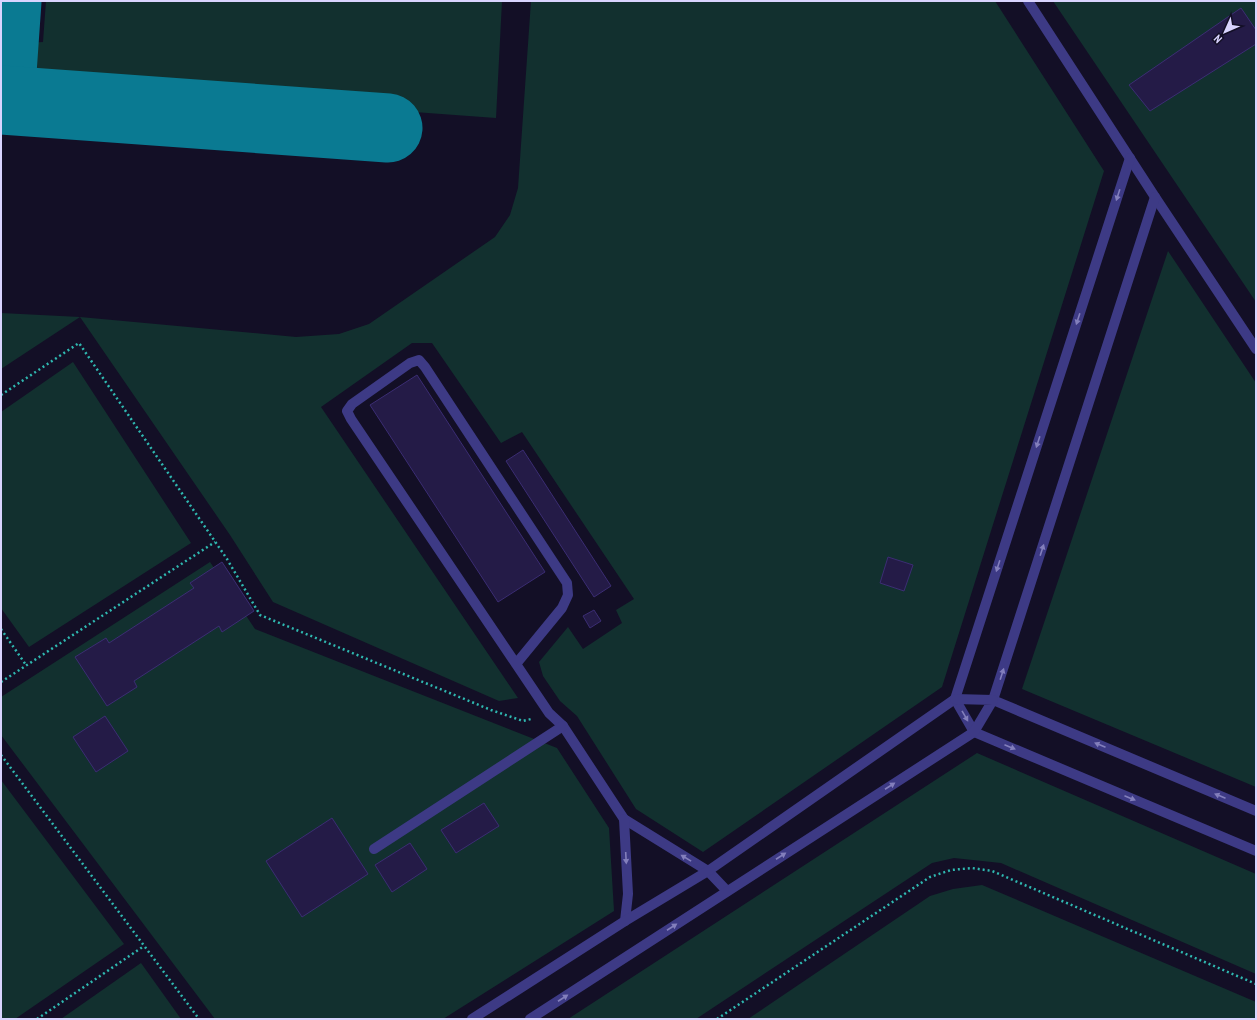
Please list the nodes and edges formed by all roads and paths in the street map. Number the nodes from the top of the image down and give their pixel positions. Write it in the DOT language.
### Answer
graph roads {
  1 [pos="1028,1"];
  2 [pos="1130,158"];
  3 [pos="1155,197"];
  4 [pos="1256,349"];
  5 [pos="1,395"];
  6 [pos="215,542"];
  7 [pos="1,629"];
  8 [pos="516,664"];
  9 [pos="26,665"];
  10 [pos="1,682"];
  11 [pos="955,699"];
  12 [pos="993,700"];
  13 [pos="548,713"];
  14 [pos="563,726"];
  15 [pos="974,732"];
  16 [pos="1,755"];
  17 [pos="1256,811"];
  18 [pos="624,819"];
  19 [pos="374,849"];
  20 [pos="1256,851"];
  21 [pos="708,871"];
  22 [pos="727,891"];
  23 [pos="625,921"];
  24 [pos="144,946"];
  25 [pos="1256,984"];
  26 [pos="37,1019"];
  27 [pos="199,1019"];
  28 [pos="472,1019"];
  29 [pos="530,1019"];
  30 [pos="717,1019"];
  1 -- 2 [label="street"];
  2 -- 3 [label="street"];
  2 -- 11 [label="street, one-way"];
  3 -- 4 [label="street"];
  12 -- 3 [label="street, one-way"];
  5 -- 6 [label="path"];
  6 -- 9 [label="path"];
  6 -- 13 [label="path"];
  7 -- 9 [label="path"];
  8 -- 8 [label="street"];
  8 -- 13 [label="street"];
  9 -- 10 [label="path"];
  11 -- 12 [label="street"];
  11 -- 15 [label="street, one-way"];
  11 -- 21 [label="street"];
  12 -- 15 [label="street"];
  17 -- 12 [label="street, one-way"];
  13 -- 14 [label="street"];
  14 -- 18 [label="street"];
  14 -- 19 [label="street"];
  15 -- 20 [label="street, one-way"];
  22 -- 15 [label="street, one-way"];
  16 -- 24 [label="path"];
  21 -- 18 [label="street, one-way"];
  18 -- 23 [label="street, one-way"];
  21 -- 22 [label="street"];
  21 -- 23 [label="street"];
  29 -- 22 [label="street, one-way"];
  23 -- 28 [label="street"];
  24 -- 26 [label="path"];
  24 -- 27 [label="path"];
  25 -- 30 [label="path"];
}
